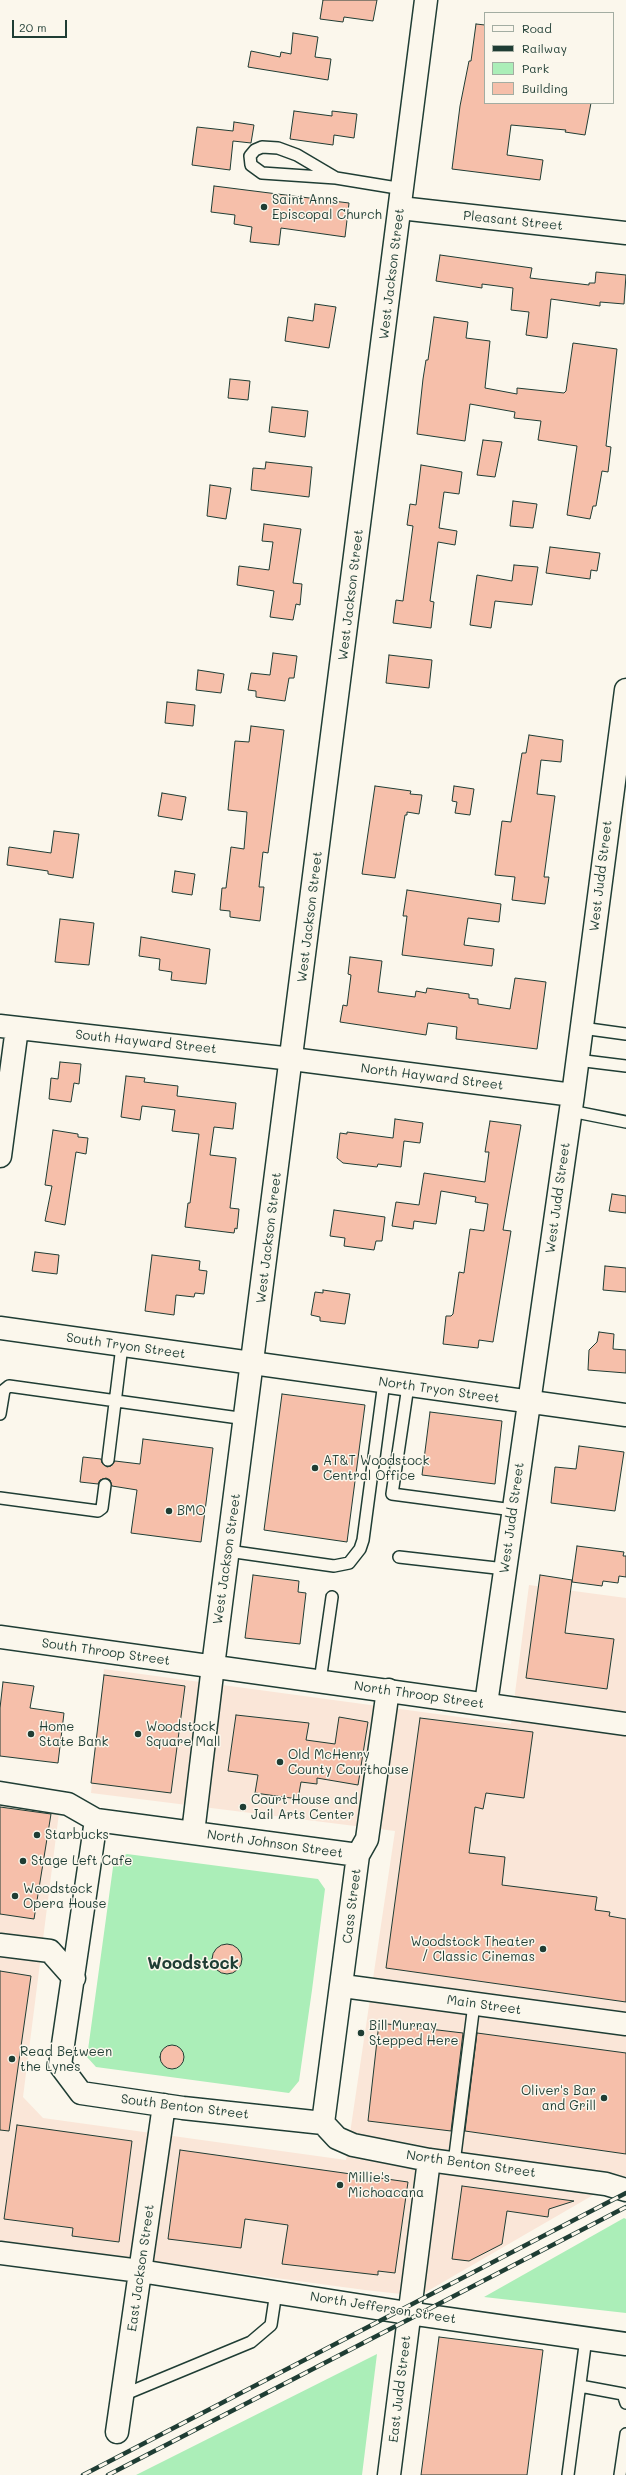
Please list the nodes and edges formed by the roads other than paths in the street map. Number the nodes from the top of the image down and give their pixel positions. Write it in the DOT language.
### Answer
graph roads {
  1 [pos="426,0"];
  2 [pos="336,178"];
  3 [pos="401,198"];
  4 [pos="626,233"];
  5 [pos="626,690"];
  6 [pos="8,1027"];
  7 [pos="582,1028"];
  8 [pos="626,1034"];
  9 [pos="292,1058"];
  10 [pos="577,1060"];
  11 [pos="626,1066"];
  12 [pos="572,1103"];
  13 [pos="626,1122"];
  14 [pos="0,1156"];
  15 [pos="0,1328"];
  16 [pos="122,1346"];
  17 [pos="253,1365"];
  18 [pos="384,1382"];
  19 [pos="408,1386"];
  20 [pos="115,1401"];
  21 [pos="528,1402"];
  22 [pos="0,1414"];
  23 [pos="626,1415"];
  24 [pos="246,1419"];
  25 [pos="108,1460"];
  26 [pos="105,1485"];
  27 [pos="0,1498"];
  28 [pos="513,1510"];
  29 [pos="228,1551"];
  30 [pos="399,1557"];
  31 [pos="505,1569"];
  32 [pos="332,1597"];
  33 [pos="0,1637"];
  34 [pos="213,1666"];
  35 [pos="320,1681"];
  36 [pos="388,1690"];
  37 [pos="486,1704"];
  38 [pos="626,1724"];
  39 [pos="0,1793"];
  40 [pos="96,1820"];
  41 [pos="192,1833"];
  42 [pos="358,1855"];
  43 [pos="80,1927"];
  44 [pos="0,1945"];
  45 [pos="50,1951"];
  46 [pos="74,1978"];
  47 [pos="343,1986"];
  48 [pos="474,2004"];
  49 [pos="626,2024"];
  50 [pos="164,2105"];
  51 [pos="323,2123"];
  52 [pos="429,2160"];
  53 [pos="454,2163"];
  54 [pos="626,2190"];
  55 [pos="0,2253"];
  56 [pos="140,2271"];
  57 [pos="276,2292"];
  58 [pos="409,2313"];
  59 [pos="586,2338"];
  60 [pos="626,2344"];
  61 [pos="580,2386"];
  62 [pos="122,2395"];
  63 [pos="626,2403"];
  64 [pos="117,2432"];
  65 [pos="626,2434"];
  66 [pos="389,2475"];
  67 [pos="568,2475"];
  68 [pos="620,2475"];
  1 -- 3 [label="street, West Jackson Street"];
  2 -- 2 [label="lane"];
  2 -- 3 [label="lane"];
  3 -- 4 [label="street, Pleasant Street"];
  3 -- 9 [label="street, West Jackson Street"];
  5 -- 7 [label="street, West Judd Street"];
  6 -- 9 [label="street, South Hayward Street"];
  6 -- 14 [label="street"];
  7 -- 8 [label="lane"];
  7 -- 10 [label="street, West Judd Street"];
  9 -- 12 [label="street, North Hayward Street"];
  9 -- 17 [label="street, West Jackson Street"];
  10 -- 11 [label="lane"];
  10 -- 12 [label="street, West Judd Street"];
  12 -- 13 [label="lane"];
  12 -- 21 [label="street, West Judd Street"];
  15 -- 16 [label="street, South Tryon Street"];
  16 -- 17 [label="street, South Tryon Street"];
  16 -- 20 [label="lane"];
  17 -- 18 [label="street, North Tryon Street"];
  17 -- 24 [label="street, West Jackson Street"];
  18 -- 19 [label="street, North Tryon Street"];
  18 -- 29 [label="lane"];
  19 -- 21 [label="street, North Tryon Street"];
  19 -- 28 [label="lane"];
  20 -- 22 [label="lane"];
  20 -- 24 [label="lane"];
  20 -- 25 [label="lane"];
  21 -- 23 [label="street, North Tryon Street"];
  21 -- 28 [label="street, West Judd Street"];
  24 -- 29 [label="street, West Jackson Street"];
  26 -- 27 [label="lane"];
  28 -- 31 [label="street, West Judd Street"];
  29 -- 34 [label="street, West Jackson Street"];
  30 -- 31 [label="lane"];
  31 -- 37 [label="street, West Judd Street"];
  32 -- 35 [label="lane"];
  33 -- 34 [label="street, South Throop Street"];
  34 -- 35 [label="street, North Throop Street"];
  34 -- 41 [label="street, West Jackson Street"];
  35 -- 36 [label="street, North Throop Street"];
  36 -- 37 [label="street, North Throop Street"];
  36 -- 42 [label="street, Cass Street"];
  37 -- 38 [label="street, North Throop Street"];
  39 -- 40 [label="street"];
  40 -- 41 [label="street, North Johnson Street"];
  40 -- 43 [label="street"];
  41 -- 42 [label="street, North Johnson Street"];
  42 -- 47 [label="street, Cass Street"];
  43 -- 45 [label="street"];
  43 -- 46 [label="street"];
  44 -- 45 [label="street"];
  45 -- 46 [label="street"];
  46 -- 50 [label="street, South Benton Street"];
  47 -- 48 [label="street, Main Street"];
  47 -- 51 [label="street, Cass Street"];
  48 -- 49 [label="street, Main Street"];
  48 -- 53 [label="lane"];
  50 -- 51 [label="street, South Benton Street"];
  50 -- 56 [label="street, East Jackson Street"];
  51 -- 52 [label="street, North Benton Street"];
  52 -- 53 [label="street, North Benton Street"];
  52 -- 58 [label="street, East Judd Street"];
  53 -- 54 [label="street, North Benton Street"];
  55 -- 56 [label="street, North Jefferson Street"];
  56 -- 57 [label="street, North Jefferson Street"];
  56 -- 62 [label="street, East Jackson Street"];
  57 -- 58 [label="street, North Jefferson Street"];
  57 -- 62 [label="lane"];
  58 -- 59 [label="street, North Jefferson Street"];
  58 -- 66 [label="street, East Judd Street"];
  59 -- 60 [label="street, North Jefferson Street"];
  59 -- 61 [label="lane"];
  61 -- 63 [label="lane"];
  61 -- 67 [label="lane"];
  62 -- 64 [label="street, East Jackson Street"];
  65 -- 68 [label="lane"];
}
